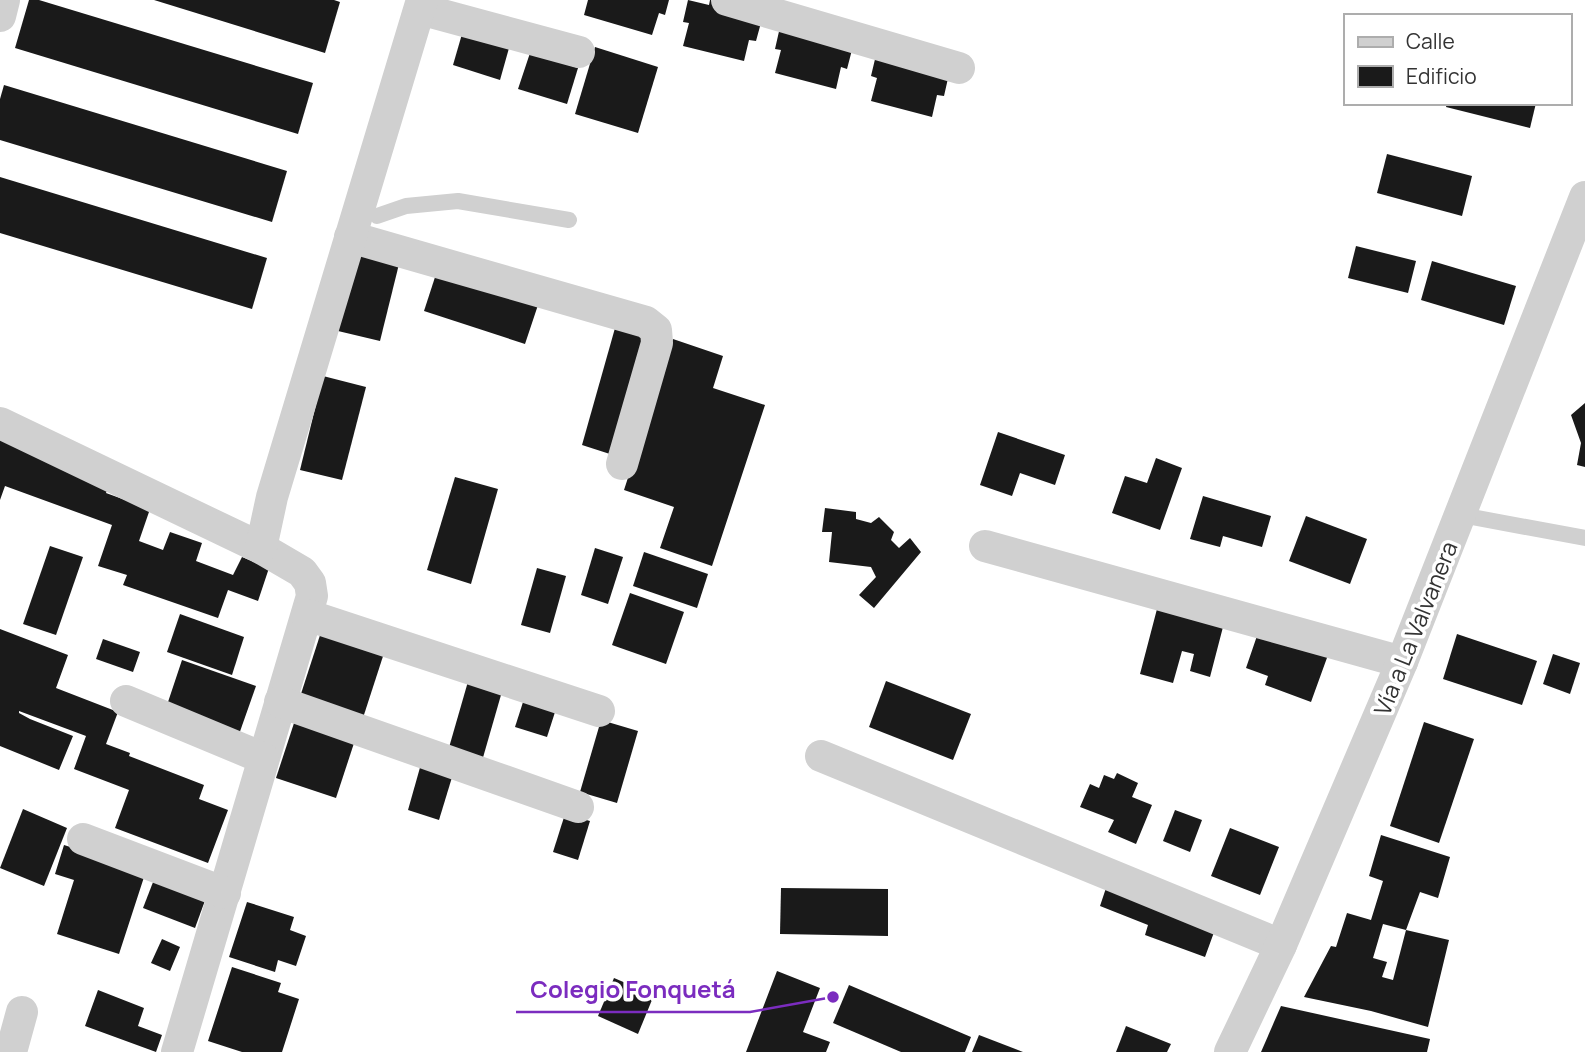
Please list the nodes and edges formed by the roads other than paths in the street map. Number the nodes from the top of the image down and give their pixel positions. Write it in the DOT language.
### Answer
graph roads {
  1 [pos="4,0"];
  2 [pos="727,0"];
  3 [pos="421,4"];
  4 [pos="0,16"];
  5 [pos="579,52"];
  6 [pos="959,68"];
  7 [pos="1585,197"];
  8 [pos="569,220"];
  9 [pos="360,226"];
  10 [pos="0,424"];
  11 [pos="622,464"];
  12 [pos="1461,515"];
  13 [pos="1585,538"];
  14 [pos="985,546"];
  15 [pos="261,548"];
  16 [pos="307,615"];
  17 [pos="1402,662"];
  18 [pos="126,701"];
  19 [pos="280,702"];
  20 [pos="599,711"];
  21 [pos="821,756"];
  22 [pos="263,758"];
  23 [pos="578,807"];
  24 [pos="83,839"];
  25 [pos="225,893"];
  26 [pos="1281,945"];
  27 [pos="22,1012"];
  28 [pos="11,1052"];
  29 [pos="177,1052"];
  30 [pos="1230,1052"];
  1 -- 4 [label="street"];
  2 -- 6 [label="street"];
  3 -- 5 [label="street"];
  3 -- 9 [label="street"];
  7 -- 12 [label="street, Vía a La Valvanera"];
  8 -- 9 [label="lane"];
  9 -- 11 [label="street"];
  9 -- 15 [label="street"];
  10 -- 15 [label="street"];
  12 -- 13 [label="lane"];
  12 -- 17 [label="street, Vía a La Valvanera"];
  14 -- 17 [label="street"];
  15 -- 16 [label="street"];
  16 -- 19 [label="street"];
  16 -- 20 [label="street"];
  17 -- 26 [label="street, Vía a La Valvanera"];
  18 -- 22 [label="street"];
  19 -- 22 [label="street"];
  19 -- 23 [label="street"];
  21 -- 26 [label="street"];
  22 -- 25 [label="street"];
  24 -- 25 [label="street"];
  25 -- 29 [label="street"];
  26 -- 30 [label="street, Vía a La Valvanera"];
  27 -- 28 [label="street"];
}
